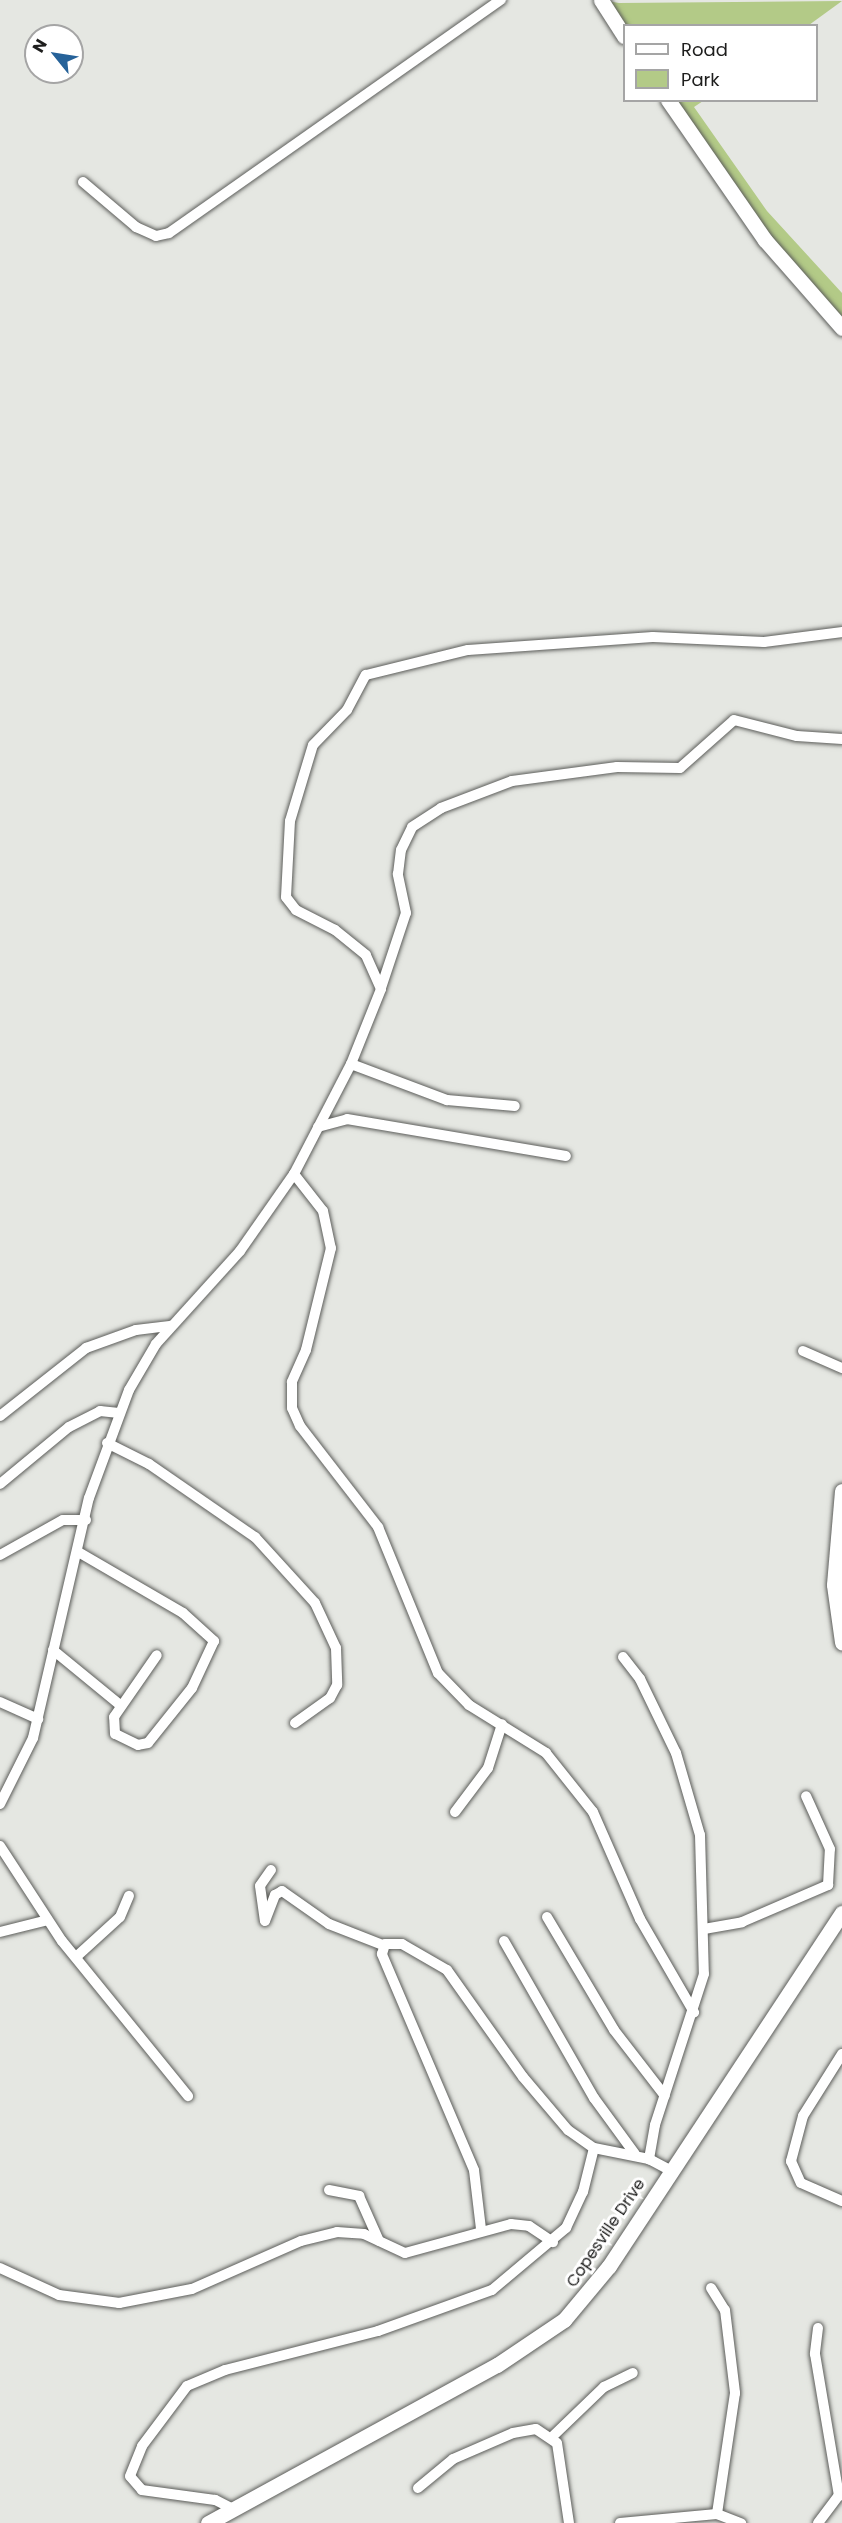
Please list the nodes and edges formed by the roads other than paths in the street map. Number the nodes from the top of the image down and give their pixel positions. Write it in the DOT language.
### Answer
graph roads {
  1 [pos="501,0"];
  2 [pos="601,0"];
  3 [pos="623,34"];
  4 [pos="669,102"];
  5 [pos="83,182"];
  6 [pos="842,328"];
  7 [pos="842,632"];
  8 [pos="842,739"];
  9 [pos="381,988"];
  10 [pos="351,1064"];
  11 [pos="515,1106"];
  12 [pos="318,1127"];
  13 [pos="566,1156"];
  14 [pos="294,1174"];
  15 [pos="170,1326"];
  16 [pos="803,1351"];
  17 [pos="842,1368"];
  18 [pos="118,1413"];
  19 [pos="0,1416"];
  20 [pos="107,1443"];
  21 [pos="0,1484"];
  22 [pos="842,1491"];
  23 [pos="86,1520"];
  24 [pos="839,1544"];
  25 [pos="80,1553"];
  26 [pos="0,1555"];
  27 [pos="842,1642"];
  28 [pos="53,1650"];
  29 [pos="157,1655"];
  30 [pos="623,1658"];
  31 [pos="0,1702"];
  32 [pos="119,1704"];
  33 [pos="38,1719"];
  34 [pos="295,1723"];
  35 [pos="502,1724"];
  36 [pos="806,1796"];
  37 [pos="0,1804"];
  38 [pos="455,1812"];
  39 [pos="0,1846"];
  40 [pos="271,1870"];
  41 [pos="129,1896"];
  42 [pos="842,1913"];
  43 [pos="547,1917"];
  44 [pos="48,1920"];
  45 [pos="704,1929"];
  46 [pos="0,1932"];
  47 [pos="504,1941"];
  48 [pos="383,1945"];
  49 [pos="76,1957"];
  50 [pos="694,2012"];
  51 [pos="842,2054"];
  52 [pos="188,2096"];
  53 [pos="665,2097"];
  54 [pos="594,2148"];
  55 [pos="635,2154"];
  56 [pos="649,2160"];
  57 [pos="670,2170"];
  58 [pos="329,2190"];
  59 [pos="842,2201"];
  60 [pos="481,2229"];
  61 [pos="380,2241"];
  62 [pos="553,2242"];
  63 [pos="0,2268"];
  64 [pos="711,2288"];
  65 [pos="818,2328"];
  66 [pos="633,2373"];
  67 [pos="553,2436"];
  68 [pos="418,2488"];
  69 [pos="840,2493"];
  70 [pos="231,2508"];
  71 [pos="717,2514"];
  72 [pos="208,2523"];
  73 [pos="570,2523"];
  74 [pos="620,2523"];
  75 [pos="741,2523"];
  76 [pos="818,2523"];
  1 -- 5 [label="street"];
  2 -- 3 [label="street"];
  4 -- 6 [label="street"];
  7 -- 9 [label="street"];
  8 -- 9 [label="street"];
  9 -- 10 [label="street"];
  10 -- 11 [label="street"];
  10 -- 12 [label="street"];
  12 -- 13 [label="street"];
  12 -- 14 [label="street"];
  14 -- 15 [label="street"];
  14 -- 35 [label="street"];
  15 -- 18 [label="street"];
  15 -- 19 [label="street"];
  16 -- 17 [label="street"];
  18 -- 20 [label="street"];
  18 -- 21 [label="street"];
  20 -- 23 [label="street"];
  20 -- 34 [label="street"];
  22 -- 24 [label="street"];
  23 -- 25 [label="street"];
  23 -- 26 [label="street"];
  24 -- 27 [label="street"];
  25 -- 28 [label="street"];
  25 -- 32 [label="street"];
  28 -- 32 [label="street"];
  28 -- 33 [label="street"];
  29 -- 32 [label="street"];
  30 -- 45 [label="street"];
  31 -- 33 [label="street"];
  33 -- 37 [label="street"];
  35 -- 38 [label="street"];
  35 -- 50 [label="street"];
  36 -- 45 [label="street"];
  39 -- 44 [label="street"];
  40 -- 48 [label="street"];
  41 -- 49 [label="street"];
  42 -- 57 [label="street, Copesville Drive"];
  43 -- 53 [label="street"];
  44 -- 46 [label="street"];
  44 -- 49 [label="street"];
  45 -- 50 [label="street"];
  47 -- 55 [label="street"];
  48 -- 54 [label="street"];
  48 -- 60 [label="street"];
  49 -- 52 [label="street"];
  50 -- 53 [label="street"];
  51 -- 59 [label="street"];
  53 -- 56 [label="street"];
  54 -- 55 [label="street"];
  54 -- 62 [label="street"];
  55 -- 56 [label="street"];
  56 -- 57 [label="street"];
  57 -- 70 [label="street, Copesville Drive"];
  58 -- 61 [label="street"];
  60 -- 61 [label="street"];
  60 -- 62 [label="street"];
  61 -- 63 [label="street"];
  62 -- 70 [label="street"];
  64 -- 71 [label="street"];
  65 -- 69 [label="street"];
  66 -- 67 [label="street"];
  67 -- 68 [label="street"];
  67 -- 73 [label="street"];
  69 -- 76 [label="street"];
  70 -- 72 [label="street, Copesville Drive"];
  71 -- 74 [label="street"];
  71 -- 75 [label="street"];
}
